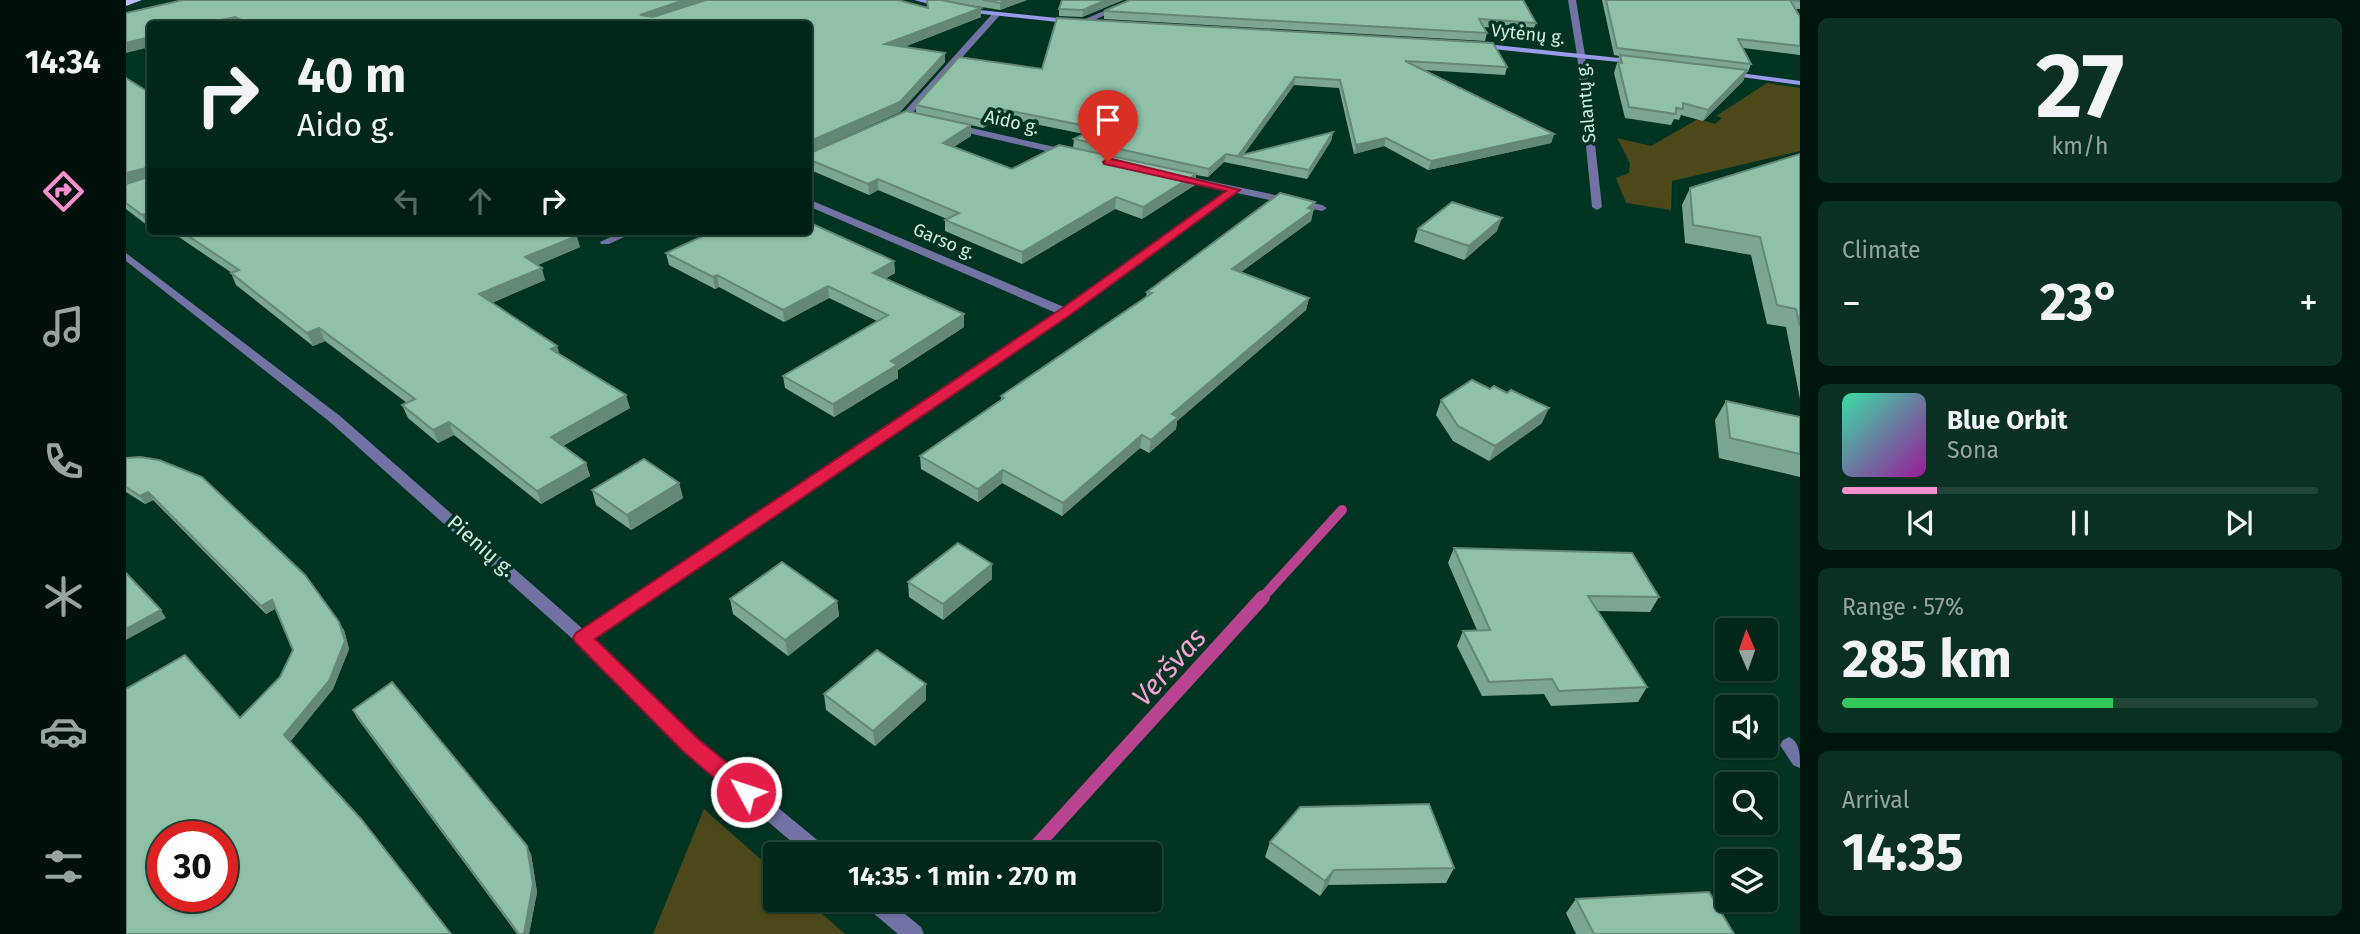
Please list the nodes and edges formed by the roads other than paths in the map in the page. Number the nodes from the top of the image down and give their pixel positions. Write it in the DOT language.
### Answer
graph roads {
  1 [pos="138,0"];
  2 [pos="918,0"];
  3 [pos="1136,0"];
  4 [pos="1572,0"];
  5 [pos="126,3"];
  6 [pos="996,16"];
  7 [pos="1083,22"];
  8 [pos="1110,23"];
  9 [pos="1465,44"];
  10 [pos="1581,55"];
  11 [pos="1646,63"];
  12 [pos="1718,72"];
  13 [pos="1800,83"];
  14 [pos="905,116"];
  15 [pos="918,119"];
  16 [pos="945,125"];
  17 [pos="881,127"];
  18 [pos="1077,155"];
  19 [pos="1169,175"];
  20 [pos="1235,190"];
  21 [pos="812,204"];
  22 [pos="1597,207"];
  23 [pos="1322,208"];
  24 [pos="622,235"];
  25 [pos="605,242"];
  26 [pos="126,256"];
  27 [pos="1065,312"];
  28 [pos="582,638"];
  29 [pos="806,842"];
  30 [pos="887,912"];
  31 [pos="914,934"];
  1 -- 5 [label="main road"];
  2 -- 6 [label="main road"];
  3 -- 7 [label="street"];
  4 -- 10 [label="street, Salantų g."];
  6 -- 7 [label="main road"];
  6 -- 14 [label="street"];
  7 -- 8 [label="main road"];
  9 -- 10 [label="main road, Vytėnų g."];
  10 -- 11 [label="main road, Vytėnų g."];
  10 -- 22 [label="street, Salantų g."];
  12 -- 13 [label="main road"];
  14 -- 15 [label="street"];
  14 -- 17 [label="street"];
  16 -- 18 [label="street, Aido g."];
  19 -- 20 [label="street"];
  20 -- 23 [label="street"];
  20 -- 27 [label="street"];
  21 -- 27 [label="street, Garso g."];
  24 -- 25 [label="street"];
  26 -- 28 [label="street, Pienių g."];
  27 -- 28 [label="street"];
  28 -- 29 [label="street, Pienių g."];
  30 -- 31 [label="street"];
}
